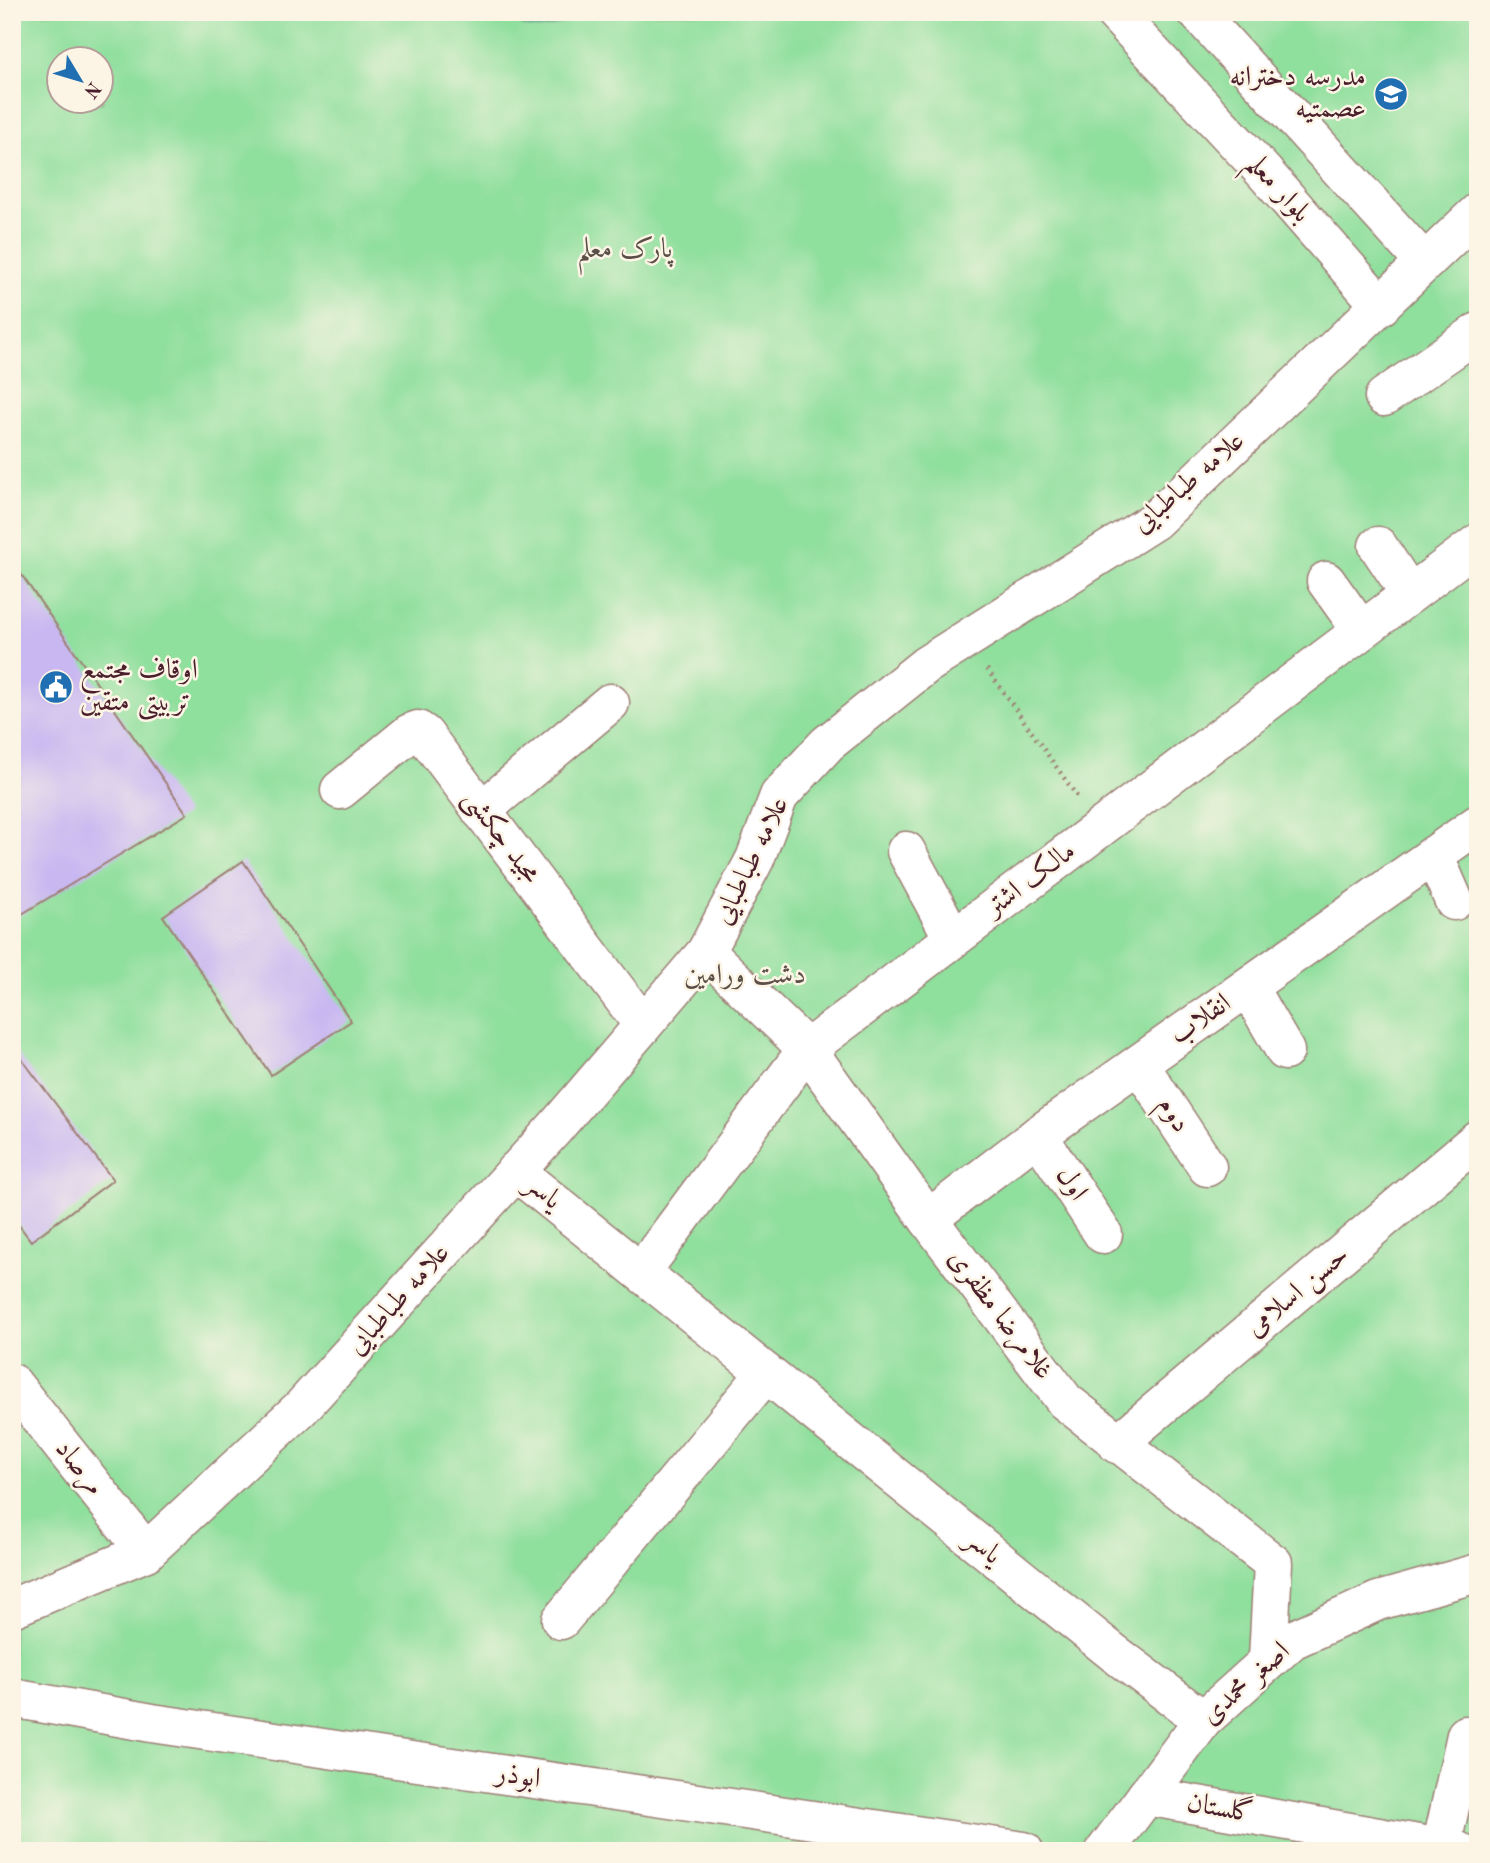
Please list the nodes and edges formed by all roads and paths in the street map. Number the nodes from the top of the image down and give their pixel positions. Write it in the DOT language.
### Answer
graph roads {
  1 [pos="1114,12"];
  2 [pos="1197,12"];
  3 [pos="1478,212"];
  4 [pos="1424,262"];
  5 [pos="1381,306"];
  6 [pos="1478,332"];
  7 [pos="1384,397"];
  8 [pos="1478,543"];
  9 [pos="1378,546"];
  10 [pos="1326,581"];
  11 [pos="1410,594"];
  12 [pos="1362,630"];
  13 [pos="966,639"];
  14 [pos="610,703"];
  15 [pos="340,790"];
  16 [pos="481,811"];
  17 [pos="1478,824"];
  18 [pos="1099,828"];
  19 [pos="906,851"];
  20 [pos="1434,855"];
  21 [pos="1454,901"];
  22 [pos="953,938"];
  23 [pos="706,953"];
  24 [pos="1248,987"];
  25 [pos="643,1025"];
  26 [pos="807,1049"];
  27 [pos="1285,1051"];
  28 [pos="1139,1064"];
  29 [pos="1038,1135"];
  30 [pos="1475,1147"];
  31 [pos="1207,1167"];
  32 [pos="515,1171"];
  33 [pos="928,1219"];
  34 [pos="1103,1234"];
  35 [pos="641,1272"];
  36 [pos="766,1373"];
  37 [pos="12,1383"];
  38 [pos="1117,1444"];
  39 [pos="146,1552"];
  40 [pos="1478,1573"];
  41 [pos="12,1608"];
  42 [pos="561,1620"];
  43 [pos="1268,1659"];
  44 [pos="12,1698"];
  45 [pos="1203,1720"];
  46 [pos="1466,1735"];
  47 [pos="1146,1796"];
  48 [pos="1332,1840"];
  49 [pos="1449,1849"];
  50 [pos="1024,1851"];
  51 [pos="1105,1851"];
  1 -- 5 [label="street, بلوار معلم"];
  2 -- 4 [label="street, بلوار معلم"];
  3 -- 4 [label="street, علامه طباطبایی"];
  4 -- 5 [label="street, علامه طباطبایی"];
  5 -- 13 [label="street, علامه طباطبایی"];
  6 -- 7 [label="street"];
  8 -- 11 [label="street, مالک اشتر"];
  9 -- 11 [label="street"];
  10 -- 12 [label="street"];
  11 -- 12 [label="street, مالک اشتر"];
  12 -- 18 [label="street, مالک اشتر"];
  13 -- 18 [label="path"];
  13 -- 23 [label="street, علامه طباطبایی"];
  14 -- 16 [label="street"];
  15 -- 16 [label="street, مجید چکشی"];
  16 -- 25 [label="street, مجید چکشی"];
  17 -- 20 [label="street, انقلاب"];
  18 -- 22 [label="street, مالک اشتر"];
  19 -- 22 [label="street"];
  20 -- 21 [label="street"];
  20 -- 24 [label="street, انقلاب"];
  22 -- 26 [label="street, مالک اشتر"];
  23 -- 25 [label="street, علامه طباطبایی"];
  23 -- 26 [label="street, غلامرضا مظفری"];
  24 -- 27 [label="street"];
  24 -- 28 [label="street, انقلاب"];
  25 -- 32 [label="street, علامه طباطبایی"];
  26 -- 33 [label="street, غلامرضا مظفری"];
  26 -- 35 [label="street, مالک اشتر"];
  28 -- 29 [label="street, انقلاب"];
  28 -- 31 [label="street, دوم"];
  29 -- 33 [label="street, انقلاب"];
  29 -- 34 [label="street, اول"];
  30 -- 38 [label="street, حسن اسلامی"];
  32 -- 35 [label="street, یاسر"];
  32 -- 39 [label="street, علامه طباطبایی"];
  33 -- 38 [label="street, غلامرضا مظفری"];
  35 -- 36 [label="street, یاسر"];
  36 -- 42 [label="street"];
  36 -- 45 [label="street, یاسر"];
  37 -- 39 [label="street, مرصاد"];
  38 -- 43 [label="street, غلامرضا مظفری"];
  39 -- 41 [label="street, علامه طباطبایی"];
  40 -- 43 [label="street, اصغر محمدی"];
  43 -- 45 [label="street, اصغر محمدی"];
  44 -- 50 [label="street, ابوذر"];
  45 -- 47 [label="street, اصغر محمدی"];
  46 -- 49 [label="street"];
  47 -- 48 [label="street, گلستان"];
  47 -- 51 [label="street, اصغر محمدی"];
  48 -- 49 [label="street, گلستان"];
}
